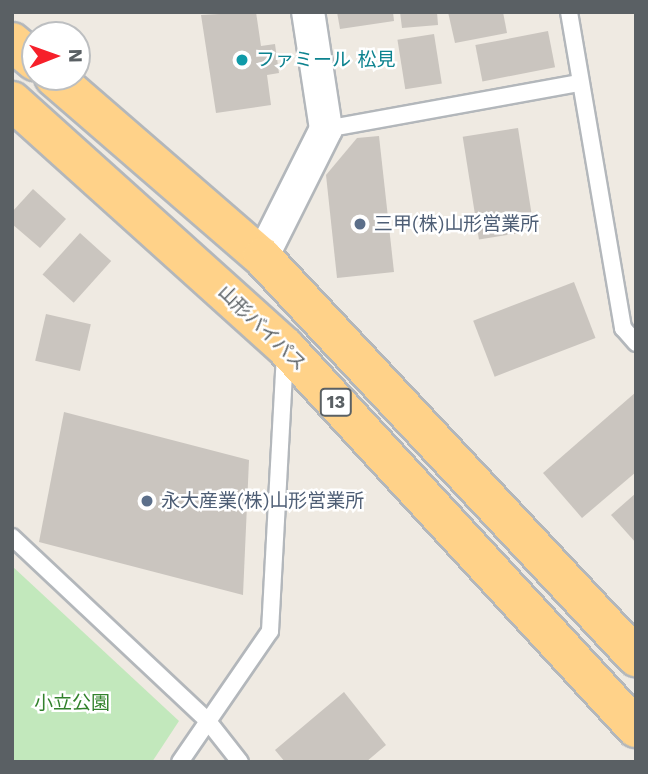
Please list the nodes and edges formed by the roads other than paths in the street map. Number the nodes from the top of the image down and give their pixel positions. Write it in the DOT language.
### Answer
graph roads {
  1 [pos="308,12"];
  2 [pos="569,12"];
  3 [pos="580,83"];
  4 [pos="70,91"];
  5 [pos="12,101"];
  6 [pos="326,129"];
  7 [pos="262,257"];
  8 [pos="636,343"];
  9 [pos="285,347"];
  10 [pos="12,537"];
  11 [pos="636,657"];
  12 [pos="207,720"];
  13 [pos="636,728"];
  14 [pos="180,762"];
  15 [pos="240,762"];
  1 -- 6 [label="street"];
  2 -- 3 [label="lane"];
  3 -- 6 [label="lane"];
  3 -- 8 [label="lane"];
  4 -- 7 [label="highway, 13"];
  5 -- 9 [label="highway, 山形バイパス / 13"];
  6 -- 7 [label="street"];
  7 -- 11 [label="highway, 13"];
  9 -- 12 [label="lane"];
  9 -- 13 [label="highway, 山形バイパス / 13"];
  10 -- 12 [label="lane"];
  12 -- 14 [label="lane"];
  12 -- 15 [label="lane"];
}
